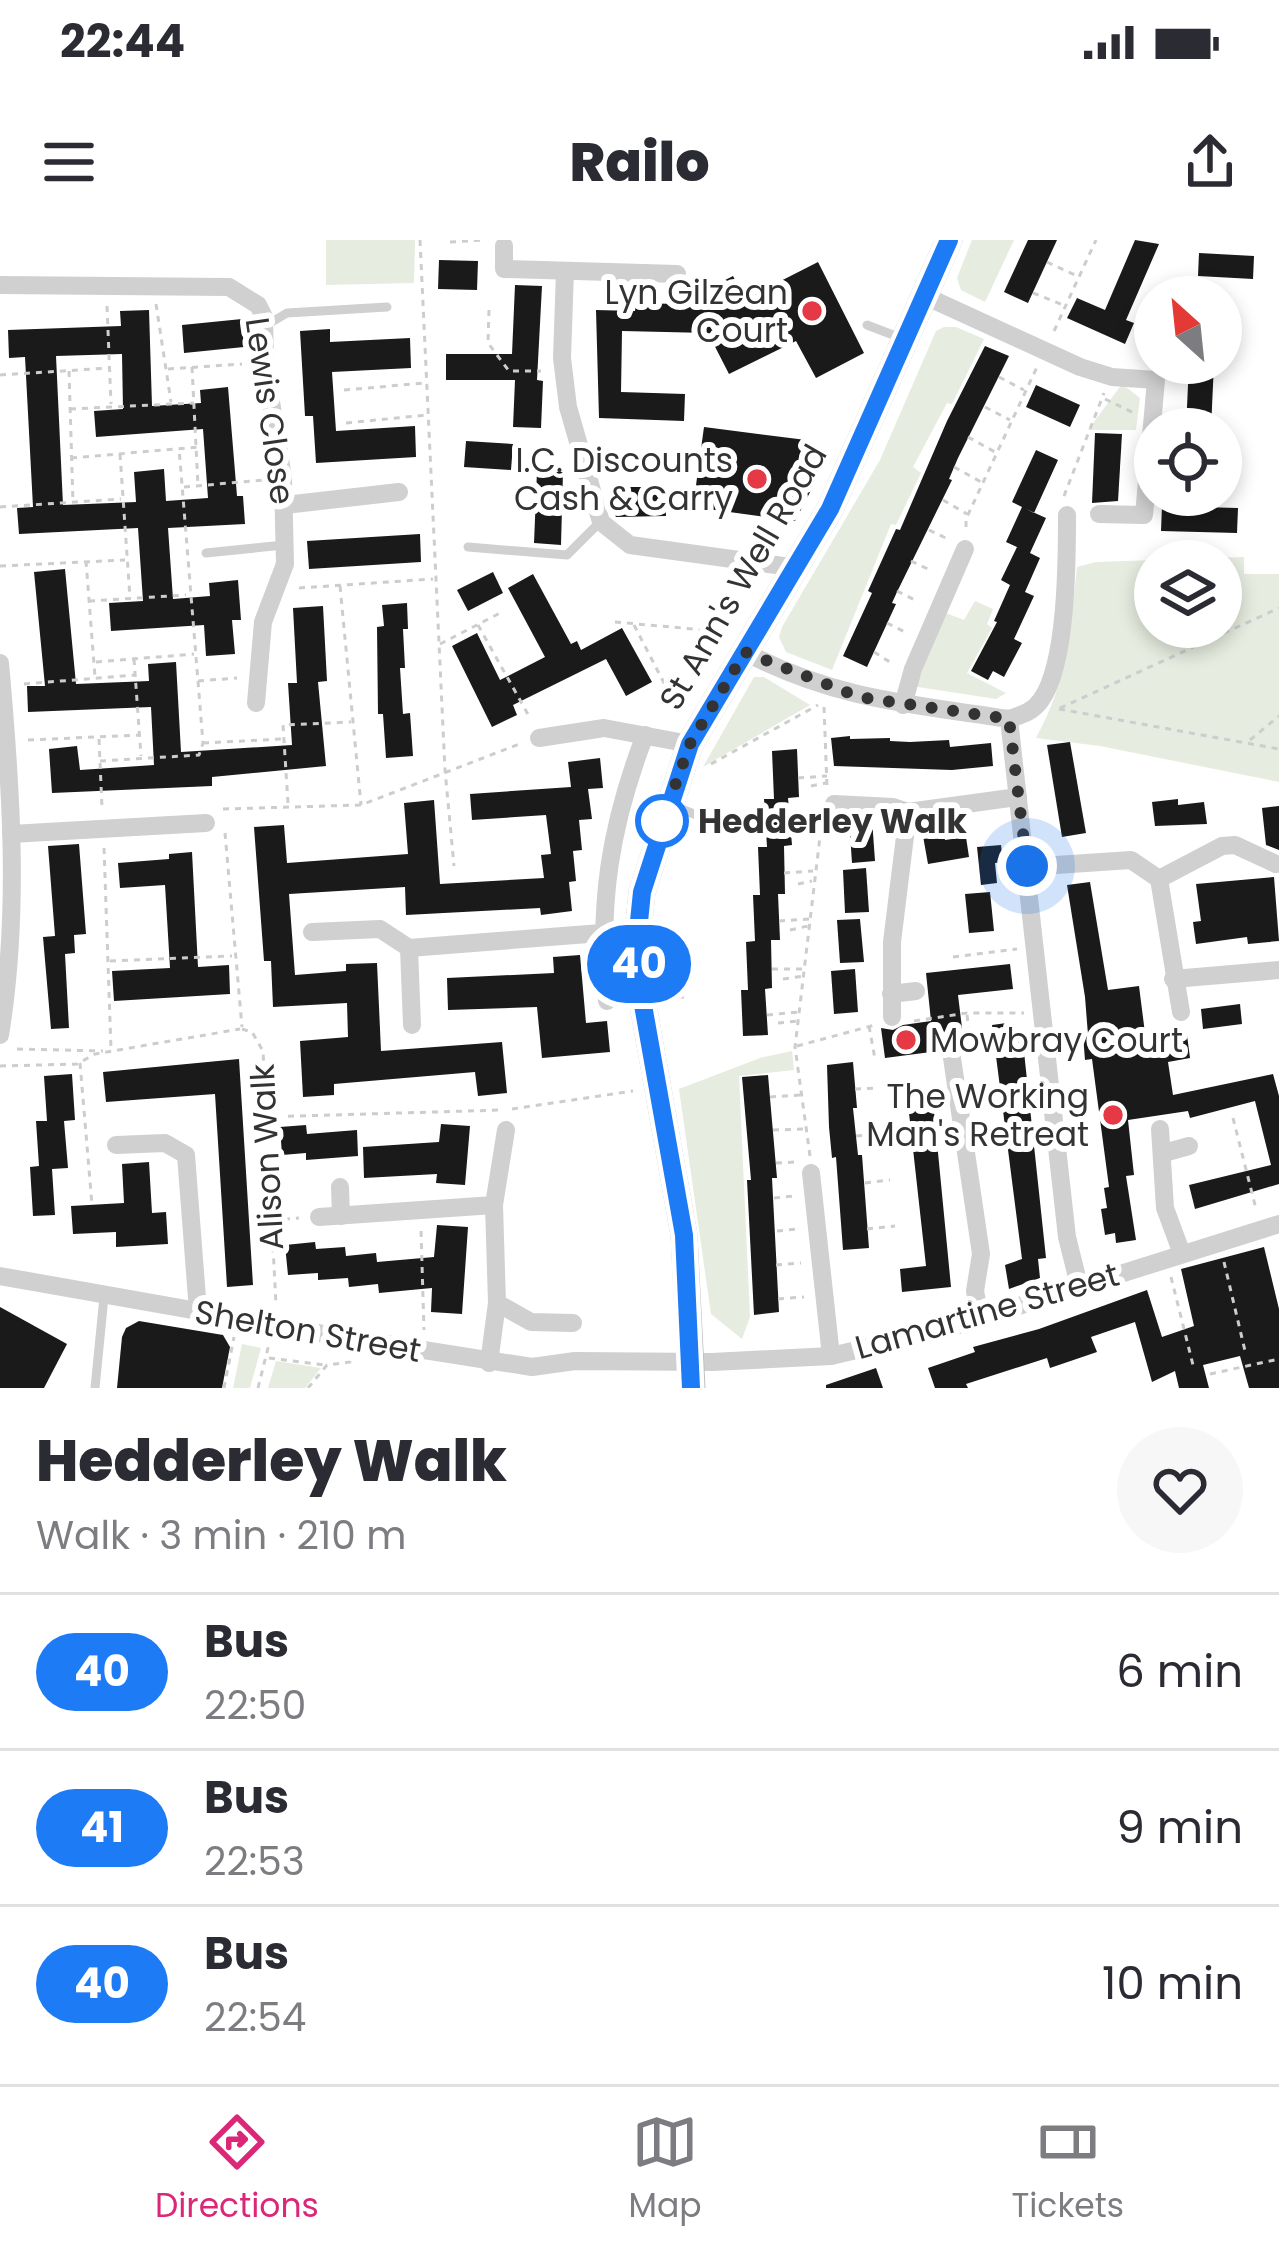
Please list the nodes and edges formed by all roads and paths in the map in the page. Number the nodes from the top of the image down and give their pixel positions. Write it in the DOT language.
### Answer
graph roads {
  1 [pos="420,240"];
  2 [pos="1096,240"];
  3 [pos="450,242"];
  4 [pos="944,242"];
  5 [pos="499,243"];
  6 [pos="1047,262"];
  7 [pos="565,271"];
  8 [pos="677,274"];
  9 [pos="1079,277"];
  10 [pos="0,285"];
  11 [pos="105,286"];
  12 [pos="153,289"];
  13 [pos="1033,292"];
  14 [pos="925,296"];
  15 [pos="1065,306"];
  16 [pos="387,307"];
  17 [pos="489,310"];
  18 [pos="867,325"];
  19 [pos="264,326"];
  20 [pos="905,340"];
  21 [pos="1044,352"];
  22 [pos="265,363"];
  23 [pos="111,368"];
  24 [pos="192,368"];
  25 [pos="166,369"];
  26 [pos="69,371"];
  27 [pos="564,371"];
  28 [pos="1134,374"];
  29 [pos="0,375"];
  30 [pos="999,377"];
  31 [pos="1112,377"];
  32 [pos="425,383"];
  33 [pos="344,390"];
  34 [pos="1023,390"];
  35 [pos="1101,397"];
  36 [pos="194,403"];
  37 [pos="171,404"];
  38 [pos="111,406"];
  39 [pos="985,407"];
  40 [pos="70,409"];
  41 [pos="1134,414"];
  42 [pos="427,415"];
  43 [pos="1012,421"];
  44 [pos="346,423"];
  45 [pos="968,437"];
  46 [pos="199,447"];
  47 [pos="179,448"];
  48 [pos="997,453"];
  49 [pos="120,454"];
  50 [pos="71,458"];
  51 [pos="954,467"];
  52 [pos="283,478"];
  53 [pos="983,483"];
  54 [pos="198,486"];
  55 [pos="182,487"];
  56 [pos="400,493"];
  57 [pos="123,499"];
  58 [pos="943,500"];
  59 [pos="73,502"];
  60 [pos="285,505"];
  61 [pos="0,507"];
  62 [pos="968,514"];
  63 [pos="1099,514"];
  64 [pos="1067,515"];
  65 [pos="1134,515"];
  66 [pos="601,522"];
  67 [pos="928,530"];
  68 [pos="945,538"];
  69 [pos="286,545"];
  70 [pos="468,548"];
  71 [pos="965,549"];
  72 [pos="1067,549"];
  73 [pos="1092,550"];
  74 [pos="206,553"];
  75 [pos="127,560"];
  76 [pos="911,561"];
  77 [pos="86,562"];
  78 [pos="0,566"];
  79 [pos="797,568"];
  80 [pos="932,571"];
  81 [pos="435,579"];
  82 [pos="340,586"];
  83 [pos="948,588"];
  84 [pos="274,590"];
  85 [pos="897,591"];
  86 [pos="188,595"];
  87 [pos="969,596"];
  88 [pos="130,598"];
  89 [pos="89,601"];
  90 [pos="920,603"];
  91 [pos="1279,608"];
  92 [pos="502,612"];
  93 [pos="615,622"];
  94 [pos="887,623"];
  95 [pos="633,624"];
  96 [pos="478,625"];
  97 [pos="906,633"];
  98 [pos="735,640"];
  99 [pos="439,645"];
  100 [pos="874,652"];
  101 [pos="194,654"];
  102 [pos="134,659"];
  103 [pos="94,662"];
  104 [pos="0,663"];
  105 [pos="892,663"];
  106 [pos="136,675"];
  107 [pos="258,676"];
  108 [pos="95,679"];
  109 [pos="197,682"];
  110 [pos="2,686"];
  111 [pos="256,703"];
  112 [pos="903,705"];
  113 [pos="676,708"];
  114 [pos="1279,716"];
  115 [pos="1009,719"];
  116 [pos="354,722"];
  117 [pos="140,735"];
  118 [pos="645,735"];
  119 [pos="99,737"];
  120 [pos="539,737"];
  121 [pos="284,739"];
  122 [pos="7,741"];
  123 [pos="203,742"];
  124 [pos="1248,742"];
  125 [pos="1279,749"];
  126 [pos="694,753"];
  127 [pos="142,758"];
  128 [pos="100,760"];
  129 [pos="445,770"];
  130 [pos="798,778"];
  131 [pos="828,780"];
  132 [pos="811,786"];
  133 [pos="1018,797"];
  134 [pos="828,803"];
  135 [pos="668,804"];
  136 [pos="288,805"];
  137 [pos="361,805"];
  138 [pos="5,809"];
  139 [pos="908,812"];
  140 [pos="714,822"];
  141 [pos="206,823"];
  142 [pos="790,825"];
  143 [pos="819,826"];
  144 [pos="103,828"];
  145 [pos="10,834"];
  146 [pos="805,835"];
  147 [pos="1276,864"];
  148 [pos="454,866"];
  149 [pos="1027,866"];
  150 [pos="812,872"];
  151 [pos="784,873"];
  152 [pos="1159,879"];
  153 [pos="814,881"];
  154 [pos="798,884"];
  155 [pos="1029,909"];
  156 [pos="1009,912"];
  157 [pos="811,919"];
  158 [pos="779,921"];
  159 [pos="810,926"];
  160 [pos="790,930"];
  161 [pos="312,932"];
  162 [pos="601,933"];
  163 [pos="1034,947"];
  164 [pos="409,948"];
  165 [pos="234,956"];
  166 [pos="953,957"];
  167 [pos="108,961"];
  168 [pos="772,969"];
  169 [pos="1279,970"];
  170 [pos="806,972"];
  171 [pos="783,979"];
  172 [pos="1173,979"];
  173 [pos="605,980"];
  174 [pos="649,988"];
  175 [pos="916,991"];
  176 [pos="891,994"];
  177 [pos="684,997"];
  178 [pos="608,1001"];
  179 [pos="1041,1010"];
  180 [pos="800,1012"];
  181 [pos="1181,1012"];
  182 [pos="967,1013"];
  183 [pos="767,1015"];
  184 [pos="799,1021"];
  185 [pos="893,1021"];
  186 [pos="778,1023"];
  187 [pos="412,1024"];
  188 [pos="869,1026"];
  189 [pos="242,1029"];
  190 [pos="0,1035"];
  191 [pos="795,1047"];
  192 [pos="0,1048"];
  193 [pos="111,1052"];
  194 [pos="952,1058"];
  195 [pos="874,1059"];
  196 [pos="80,1063"];
  197 [pos="0,1066"];
  198 [pos="658,1086"];
  199 [pos="879,1088"];
  200 [pos="855,1089"];
  201 [pos="802,1095"];
  202 [pos="770,1097"];
  203 [pos="264,1117"];
  204 [pos="1233,1118"];
  205 [pos="808,1129"];
  206 [pos="1160,1129"];
  207 [pos="506,1130"];
  208 [pos="773,1130"];
  209 [pos="885,1134"];
  210 [pos="856,1136"];
  211 [pos="116,1145"];
  212 [pos="1189,1146"];
  213 [pos="1164,1153"];
  214 [pos="776,1163"];
  215 [pos="806,1167"];
  216 [pos="887,1180"];
  217 [pos="865,1183"];
  218 [pos="340,1187"];
  219 [pos="797,1196"];
  220 [pos="774,1198"];
  221 [pos="494,1204"];
  222 [pos="92,1205"];
  223 [pos="420,1212"];
  224 [pos="341,1216"];
  225 [pos="319,1217"];
  226 [pos="271,1220"];
  227 [pos="896,1226"];
  228 [pos="1270,1226"];
  229 [pos="800,1229"];
  230 [pos="867,1229"];
  231 [pos="777,1231"];
  232 [pos="1219,1243"];
  233 [pos="1174,1257"];
  234 [pos="804,1263"];
  235 [pos="776,1265"];
  236 [pos="0,1276"];
  237 [pos="1079,1285"];
  238 [pos="825,1296"];
  239 [pos="104,1297"];
  240 [pos="778,1299"];
  241 [pos="497,1303"];
  242 [pos="276,1304"];
  243 [pos="198,1311"];
  244 [pos="980,1316"];
  245 [pos="237,1318"];
  246 [pos="573,1323"];
  247 [pos="356,1340"];
  248 [pos="425,1351"];
  249 [pos="1246,1354"];
  250 [pos="831,1356"];
  251 [pos="1279,1359"];
  252 [pos="490,1363"];
  253 [pos="327,1365"];
  254 [pos="1194,1369"];
  255 [pos="1210,1374"];
  256 [pos="690,1375"];
  257 [pos="95,1388"];
  258 [pos="224,1388"];
  259 [pos="258,1388"];
  260 [pos="308,1388"];
  1 -- 32 [label="path"];
  2 -- 9 [label="path"];
  3 -- 5 [label="path"];
  4 -- 14 [label="street, St Ann's Well Road"];
  5 -- 7 [label="street"];
  6 -- 9 [label="path"];
  7 -- 8 [label="street"];
  7 -- 27 [label="street"];
  9 -- 15 [label="path"];
  10 -- 11 [label="street, Lewis Close"];
  11 -- 12 [label="street, Lewis Close"];
  11 -- 23 [label="path"];
  12 -- 19 [label="street, Lewis Close"];
  12 -- 25 [label="path"];
  13 -- 15 [label="path"];
  14 -- 20 [label="street, St Ann's Well Road"];
  14 -- 21 [label="street"];
  15 -- 21 [label="path"];
  16 -- 19 [label="lane"];
  17 -- 27 [label="path"];
  18 -- 20 [label="lane"];
  19 -- 22 [label="street, Lewis Close"];
  20 -- 79 [label="street, St Ann's Well Road"];
  21 -- 31 [label="street"];
  21 -- 34 [label="path"];
  22 -- 24 [label="path"];
  22 -- 52 [label="street, Lewis Close"];
  23 -- 26 [label="path"];
  23 -- 38 [label="path"];
  24 -- 25 [label="path"];
  24 -- 36 [label="path"];
  25 -- 37 [label="path"];
  26 -- 29 [label="path"];
  26 -- 40 [label="path"];
  27 -- 66 [label="street"];
  28 -- 31 [label="street"];
  30 -- 34 [label="path"];
  31 -- 35 [label="path"];
  32 -- 33 [label="path"];
  32 -- 42 [label="path"];
  34 -- 43 [label="path"];
  35 -- 41 [label="path"];
  35 -- 64 [label="path"];
  36 -- 37 [label="path"];
  36 -- 46 [label="path"];
  37 -- 38 [label="path"];
  38 -- 40 [label="path"];
  39 -- 43 [label="path"];
  40 -- 50 [label="path"];
  42 -- 44 [label="path"];
  42 -- 81 [label="path"];
  43 -- 48 [label="path"];
  45 -- 48 [label="path"];
  46 -- 47 [label="path"];
  46 -- 54 [label="path"];
  47 -- 49 [label="path"];
  47 -- 55 [label="path"];
  48 -- 53 [label="path"];
  49 -- 50 [label="path"];
  49 -- 57 [label="path"];
  50 -- 59 [label="path"];
  51 -- 53 [label="path"];
  52 -- 54 [label="path"];
  52 -- 60 [label="street, Lewis Close"];
  53 -- 62 [label="path"];
  54 -- 55 [label="path"];
  55 -- 86 [label="path"];
  56 -- 60 [label="street"];
  57 -- 59 [label="path"];
  57 -- 75 [label="path"];
  58 -- 62 [label="path"];
  59 -- 61 [label="path"];
  60 -- 69 [label="street, Lewis Close"];
  62 -- 71 [label="path"];
  63 -- 65 [label="street"];
  64 -- 72 [label="street"];
  66 -- 70 [label="lane"];
  66 -- 79 [label="street"];
  67 -- 68 [label="path"];
  69 -- 74 [label="lane"];
  69 -- 84 [label="street, Lewis Close"];
  71 -- 83 [label="street"];
  72 -- 73 [label="street"];
  72 -- 115 [label="street"];
  75 -- 77 [label="path"];
  75 -- 88 [label="path"];
  76 -- 80 [label="path"];
  77 -- 78 [label="path"];
  77 -- 89 [label="path"];
  79 -- 98 [label="street, St Ann's Well Road"];
  81 -- 82 [label="path"];
  81 -- 99 [label="path"];
  82 -- 84 [label="path"];
  82 -- 116 [label="path"];
  83 -- 87 [label="street"];
  83 -- 112 [label="street"];
  84 -- 107 [label="street, Lewis Close"];
  85 -- 90 [label="path"];
  86 -- 88 [label="path"];
  86 -- 101 [label="path"];
  88 -- 89 [label="path"];
  89 -- 103 [label="path"];
  91 -- 124 [label="path"];
  92 -- 96 [label="path"];
  93 -- 95 [label="path"];
  94 -- 97 [label="path"];
  95 -- 98 [label="path"];
  95 -- 113 [label="path"];
  96 -- 99 [label="path"];
  96 -- 120 [label="path"];
  98 -- 112 [label="street"];
  98 -- 126 [label="street, St Ann's Well Road"];
  99 -- 129 [label="path"];
  100 -- 105 [label="path"];
  101 -- 102 [label="path"];
  101 -- 109 [label="path"];
  102 -- 103 [label="path"];
  102 -- 106 [label="path"];
  103 -- 108 [label="path"];
  104 -- 110 [label="street"];
  106 -- 108 [label="path"];
  106 -- 117 [label="path"];
  107 -- 109 [label="path"];
  107 -- 111 [label="street, Lewis Close"];
  108 -- 110 [label="path"];
  109 -- 123 [label="path"];
  110 -- 122 [label="street"];
  112 -- 115 [label="street"];
  114 -- 124 [label="path"];
  115 -- 133 [label="street"];
  116 -- 121 [label="path"];
  116 -- 137 [label="path"];
  117 -- 119 [label="path"];
  117 -- 127 [label="path"];
  118 -- 120 [label="street"];
  118 -- 126 [label="street"];
  118 -- 162 [label="street"];
  119 -- 122 [label="path"];
  119 -- 128 [label="path"];
  120 -- 129 [label="path"];
  121 -- 123 [label="path"];
  121 -- 136 [label="path"];
  122 -- 138 [label="street"];
  123 -- 127 [label="path"];
  124 -- 125 [label="path"];
  126 -- 131 [label="path"];
  126 -- 135 [label="street, St Ann's Well Road"];
  127 -- 128 [label="path"];
  128 -- 144 [label="path"];
  129 -- 137 [label="path"];
  129 -- 148 [label="path"];
  130 -- 131 [label="path"];
  131 -- 132 [label="path"];
  131 -- 134 [label="path"];
  133 -- 139 [label="street"];
  133 -- 149 [label="street"];
  134 -- 139 [label="street"];
  134 -- 143 [label="path"];
  135 -- 140 [label="lane"];
  135 -- 174 [label="street, St Ann's Well Road"];
  136 -- 137 [label="path"];
  136 -- 165 [label="path, Alison Walk"];
  138 -- 145 [label="street"];
  139 -- 176 [label="street"];
  141 -- 144 [label="street"];
  142 -- 143 [label="path"];
  143 -- 146 [label="path"];
  143 -- 150 [label="path"];
  144 -- 145 [label="street"];
  144 -- 167 [label="path"];
  145 -- 190 [label="street"];
  147 -- 152 [label="street"];
  149 -- 152 [label="street"];
  149 -- 155 [label="street"];
  150 -- 151 [label="path"];
  150 -- 153 [label="path"];
  152 -- 172 [label="street"];
  153 -- 154 [label="path"];
  153 -- 157 [label="path"];
  155 -- 156 [label="street"];
  155 -- 163 [label="street"];
  157 -- 158 [label="path"];
  157 -- 159 [label="path"];
  159 -- 160 [label="path"];
  159 -- 170 [label="path"];
  161 -- 164 [label="street"];
  162 -- 164 [label="street"];
  162 -- 173 [label="street"];
  163 -- 166 [label="path"];
  163 -- 179 [label="street"];
  164 -- 187 [label="street"];
  165 -- 167 [label="path"];
  165 -- 189 [label="path, Alison Walk"];
  167 -- 193 [label="path"];
  168 -- 170 [label="path"];
  169 -- 172 [label="street"];
  170 -- 171 [label="path"];
  170 -- 180 [label="path"];
  172 -- 181 [label="street"];
  173 -- 174 [label="street"];
  173 -- 178 [label="street"];
  174 -- 177 [label="path"];
  174 -- 198 [label="street, St Ann's Well Road"];
  175 -- 176 [label="street"];
  176 -- 185 [label="street"];
  179 -- 182 [label="path"];
  179 -- 237 [label="street"];
  180 -- 183 [label="path"];
  180 -- 184 [label="path"];
  182 -- 185 [label="path"];
  182 -- 194 [label="path"];
  184 -- 186 [label="path"];
  184 -- 191 [label="path"];
  185 -- 188 [label="path"];
  188 -- 191 [label="path"];
  188 -- 195 [label="path"];
  189 -- 193 [label="path"];
  189 -- 203 [label="path, Alison Walk"];
  191 -- 201 [label="path"];
  192 -- 193 [label="path"];
  193 -- 196 [label="path"];
  194 -- 244 [label="street"];
  196 -- 197 [label="path"];
  196 -- 222 [label="path"];
  198 -- 203 [label="path"];
  198 -- 256 [label="street, St Ann's Well Road"];
  199 -- 200 [label="path"];
  201 -- 202 [label="path"];
  201 -- 205 [label="path"];
  203 -- 226 [label="path, Alison Walk"];
  204 -- 228 [label="path"];
  205 -- 208 [label="path"];
  205 -- 215 [label="path"];
  206 -- 213 [label="street"];
  207 -- 221 [label="street"];
  209 -- 210 [label="path"];
  211 -- 243 [label="street"];
  212 -- 213 [label="street"];
  213 -- 233 [label="street"];
  214 -- 215 [label="path"];
  215 -- 238 [label="street"];
  216 -- 217 [label="path"];
  218 -- 224 [label="street"];
  219 -- 220 [label="path"];
  221 -- 223 [label="street"];
  221 -- 241 [label="street"];
  223 -- 224 [label="street"];
  223 -- 248 [label="path"];
  224 -- 225 [label="street"];
  225 -- 226 [label="path"];
  226 -- 242 [label="path, Alison Walk"];
  227 -- 230 [label="path"];
  228 -- 232 [label="street, Lamartine Street"];
  229 -- 231 [label="path"];
  232 -- 233 [label="street, Lamartine Street"];
  232 -- 249 [label="path"];
  233 -- 237 [label="street, Lamartine Street"];
  233 -- 254 [label="path"];
  234 -- 235 [label="path"];
  236 -- 239 [label="street, Shelton Street"];
  237 -- 244 [label="street, Lamartine Street"];
  238 -- 240 [label="path"];
  238 -- 250 [label="street"];
  239 -- 243 [label="street, Shelton Street"];
  239 -- 257 [label="lane"];
  241 -- 246 [label="street"];
  241 -- 252 [label="street"];
  243 -- 245 [label="street, Shelton Street"];
  244 -- 250 [label="street, Lamartine Street"];
  245 -- 247 [label="street, Shelton Street, bridge"];
  245 -- 258 [label="path"];
  247 -- 248 [label="street, Shelton Street"];
  247 -- 253 [label="path"];
  248 -- 252 [label="street, Shelton Street"];
  250 -- 256 [label="street, Lamartine Street"];
  251 -- 255 [label="path"];
  252 -- 256 [label="street, Shelton Street"];
  253 -- 259 [label="path"];
  253 -- 260 [label="path"];
}
